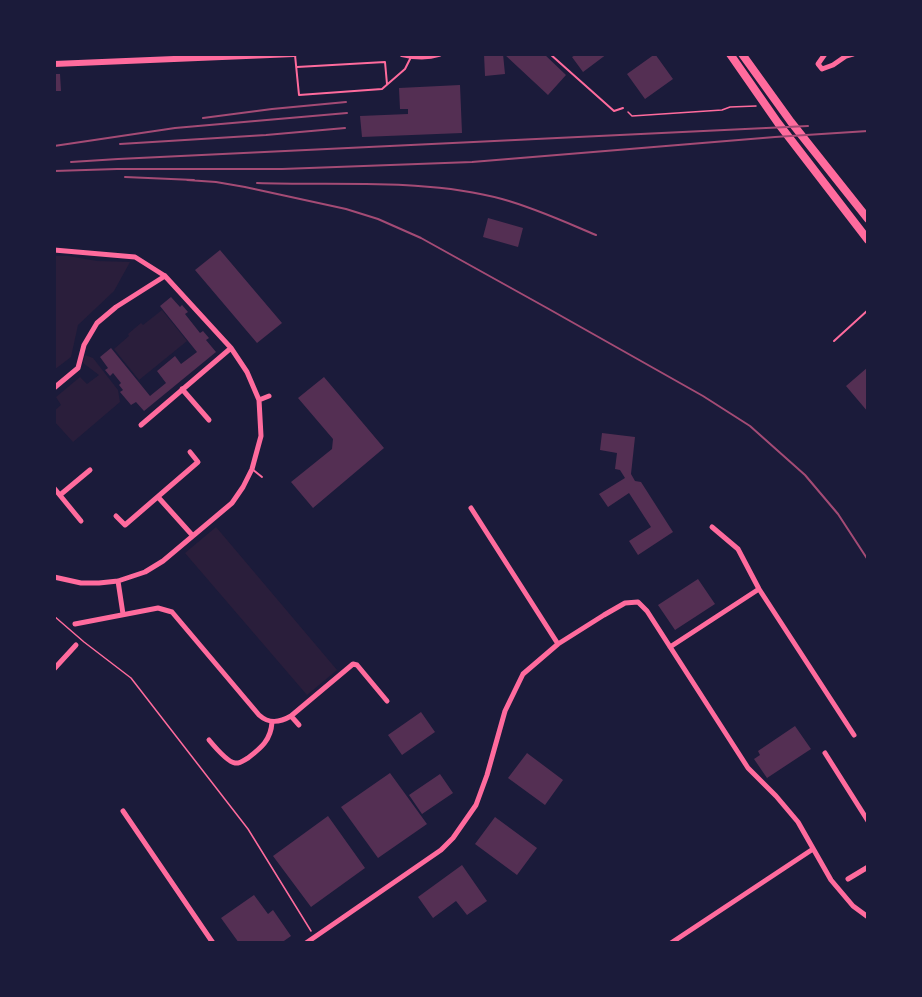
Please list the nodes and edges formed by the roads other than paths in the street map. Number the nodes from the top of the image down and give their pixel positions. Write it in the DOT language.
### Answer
graph roads {
  1 [pos="295,54"];
  2 [pos="402,54"];
  3 [pos="439,54"];
  4 [pos="550,54"];
  5 [pos="730,54"];
  6 [pos="742,54"];
  7 [pos="825,54"];
  8 [pos="853,54"];
  9 [pos="412,55"];
  10 [pos="845,55"];
  11 [pos="54,64"];
  12 [pos="297,68"];
  13 [pos="387,84"];
  14 [pos="622,108"];
  15 [pos="868,219"];
  16 [pos="868,240"];
  17 [pos="54,250"];
  18 [pos="165,276"];
  19 [pos="868,310"];
  20 [pos="834,341"];
  21 [pos="231,348"];
  22 [pos="54,388"];
  23 [pos="182,389"];
  24 [pos="269,396"];
  25 [pos="259,400"];
  26 [pos="209,420"];
  27 [pos="141,425"];
  28 [pos="190,452"];
  29 [pos="252,469"];
  30 [pos="90,470"];
  31 [pos="262,477"];
  32 [pos="54,488"];
  33 [pos="60,495"];
  34 [pos="158,497"];
  35 [pos="471,508"];
  36 [pos="116,516"];
  37 [pos="81,521"];
  38 [pos="712,527"];
  39 [pos="194,536"];
  40 [pos="54,577"];
  41 [pos="118,581"];
  42 [pos="759,589"];
  43 [pos="123,614"];
  44 [pos="75,624"];
  45 [pos="558,644"];
  46 [pos="76,645"];
  47 [pos="670,646"];
  48 [pos="54,669"];
  49 [pos="387,701"];
  50 [pos="291,716"];
  51 [pos="272,722"];
  52 [pos="299,725"];
  53 [pos="854,735"];
  54 [pos="209,740"];
  55 [pos="825,753"];
  56 [pos="123,811"];
  57 [pos="868,821"];
  58 [pos="813,849"];
  59 [pos="868,867"];
  60 [pos="848,879"];
  61 [pos="868,918"];
  62 [pos="213,943"];
  63 [pos="306,943"];
  64 [pos="671,943"];
  1 -- 11 [label="street"];
  1 -- 12 [label="lane"];
  2 -- 9 [label="street"];
  3 -- 9 [label="street"];
  4 -- 14 [label="lane"];
  5 -- 16 [label="main road"];
  6 -- 15 [label="main road"];
  7 -- 10 [label="street"];
  8 -- 10 [label="street"];
  9 -- 13 [label="lane"];
  12 -- 13 [label="lane"];
  12 -- 13 [label="lane"];
  17 -- 18 [label="street"];
  18 -- 21 [label="street"];
  18 -- 22 [label="street"];
  19 -- 20 [label="lane"];
  21 -- 23 [label="street"];
  21 -- 25 [label="street"];
  23 -- 26 [label="street"];
  23 -- 27 [label="street"];
  24 -- 25 [label="street"];
  25 -- 29 [label="street"];
  28 -- 34 [label="street"];
  29 -- 31 [label="lane"];
  29 -- 39 [label="street"];
  30 -- 33 [label="street"];
  32 -- 33 [label="street"];
  33 -- 37 [label="street"];
  34 -- 36 [label="street"];
  34 -- 39 [label="street"];
  35 -- 45 [label="street"];
  38 -- 42 [label="street"];
  39 -- 41 [label="street"];
  40 -- 41 [label="street"];
  41 -- 43 [label="street"];
  42 -- 47 [label="street"];
  42 -- 53 [label="street"];
  43 -- 44 [label="street"];
  43 -- 51 [label="street"];
  45 -- 47 [label="street"];
  45 -- 63 [label="street"];
  46 -- 48 [label="street"];
  47 -- 58 [label="street"];
  49 -- 50 [label="street"];
  50 -- 51 [label="street"];
  50 -- 52 [label="street"];
  51 -- 54 [label="street"];
  55 -- 57 [label="street"];
  56 -- 62 [label="street"];
  58 -- 61 [label="street"];
  58 -- 64 [label="street"];
  59 -- 60 [label="street"];
}
